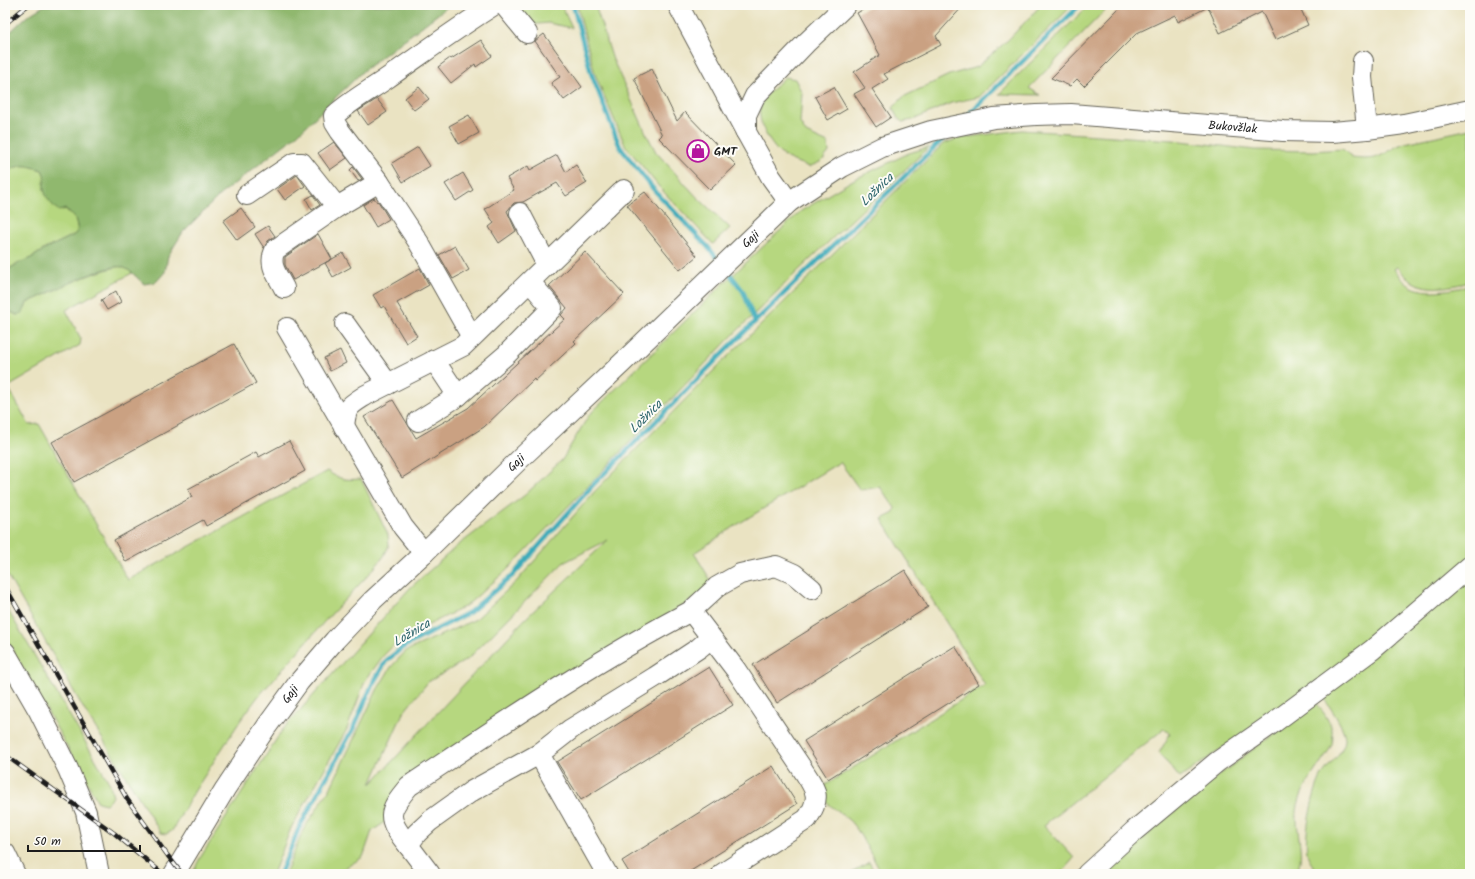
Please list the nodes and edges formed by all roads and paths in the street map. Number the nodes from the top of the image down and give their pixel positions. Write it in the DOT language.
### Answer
graph roads {
  1 [pos="494,5"];
  2 [pos="504,5"];
  3 [pos="678,5"];
  4 [pos="846,5"];
  5 [pos="526,33"];
  6 [pos="1363,61"];
  7 [pos="1470,110"];
  8 [pos="1366,129"];
  9 [pos="931,131"];
  10 [pos="746,132"];
  11 [pos="379,182"];
  12 [pos="624,190"];
  13 [pos="247,195"];
  14 [pos="788,202"];
  15 [pos="337,207"];
  16 [pos="520,213"];
  17 [pos="547,265"];
  18 [pos="530,282"];
  19 [pos="284,288"];
  20 [pos="345,324"];
  21 [pos="287,328"];
  22 [pos="472,337"];
  23 [pos="434,360"];
  24 [pos="388,384"];
  25 [pos="458,396"];
  26 [pos="418,421"];
  27 [pos="344,428"];
  28 [pos="424,553"];
  29 [pos="1470,566"];
  30 [pos="812,589"];
  31 [pos="692,611"];
  32 [pos="711,638"];
  33 [pos="5,652"];
  34 [pos="539,754"];
  35 [pos="408,845"];
  36 [pos="5,853"];
  37 [pos="14,874"];
  38 [pos="99,874"];
  39 [pos="174,874"];
  40 [pos="430,874"];
  41 [pos="607,874"];
  42 [pos="722,874"];
  43 [pos="1087,874"];
  1 -- 11 [label="street"];
  2 -- 5 [label="street"];
  3 -- 10 [label="street"];
  4 -- 10 [label="street"];
  6 -- 8 [label="street"];
  7 -- 8 [label="street, Bukovžlak"];
  8 -- 9 [label="street, Bukovžlak"];
  9 -- 14 [label="street, Gaji"];
  10 -- 14 [label="street"];
  11 -- 15 [label="street"];
  11 -- 22 [label="street"];
  12 -- 17 [label="street"];
  13 -- 15 [label="street"];
  14 -- 28 [label="street, Gaji"];
  15 -- 19 [label="street"];
  16 -- 17 [label="street"];
  17 -- 18 [label="street"];
  18 -- 22 [label="street"];
  18 -- 25 [label="street"];
  20 -- 24 [label="street"];
  21 -- 27 [label="street"];
  22 -- 23 [label="street"];
  23 -- 24 [label="street"];
  23 -- 25 [label="street"];
  24 -- 27 [label="street"];
  25 -- 26 [label="street"];
  27 -- 28 [label="street"];
  28 -- 39 [label="street, Gaji"];
  29 -- 43 [label="street"];
  30 -- 31 [label="street"];
  31 -- 32 [label="street"];
  31 -- 35 [label="street"];
  32 -- 34 [label="street"];
  32 -- 42 [label="street"];
  33 -- 38 [label="street"];
  34 -- 35 [label="street"];
  34 -- 41 [label="street"];
  35 -- 40 [label="street"];
  36 -- 37 [label="street"];
}
